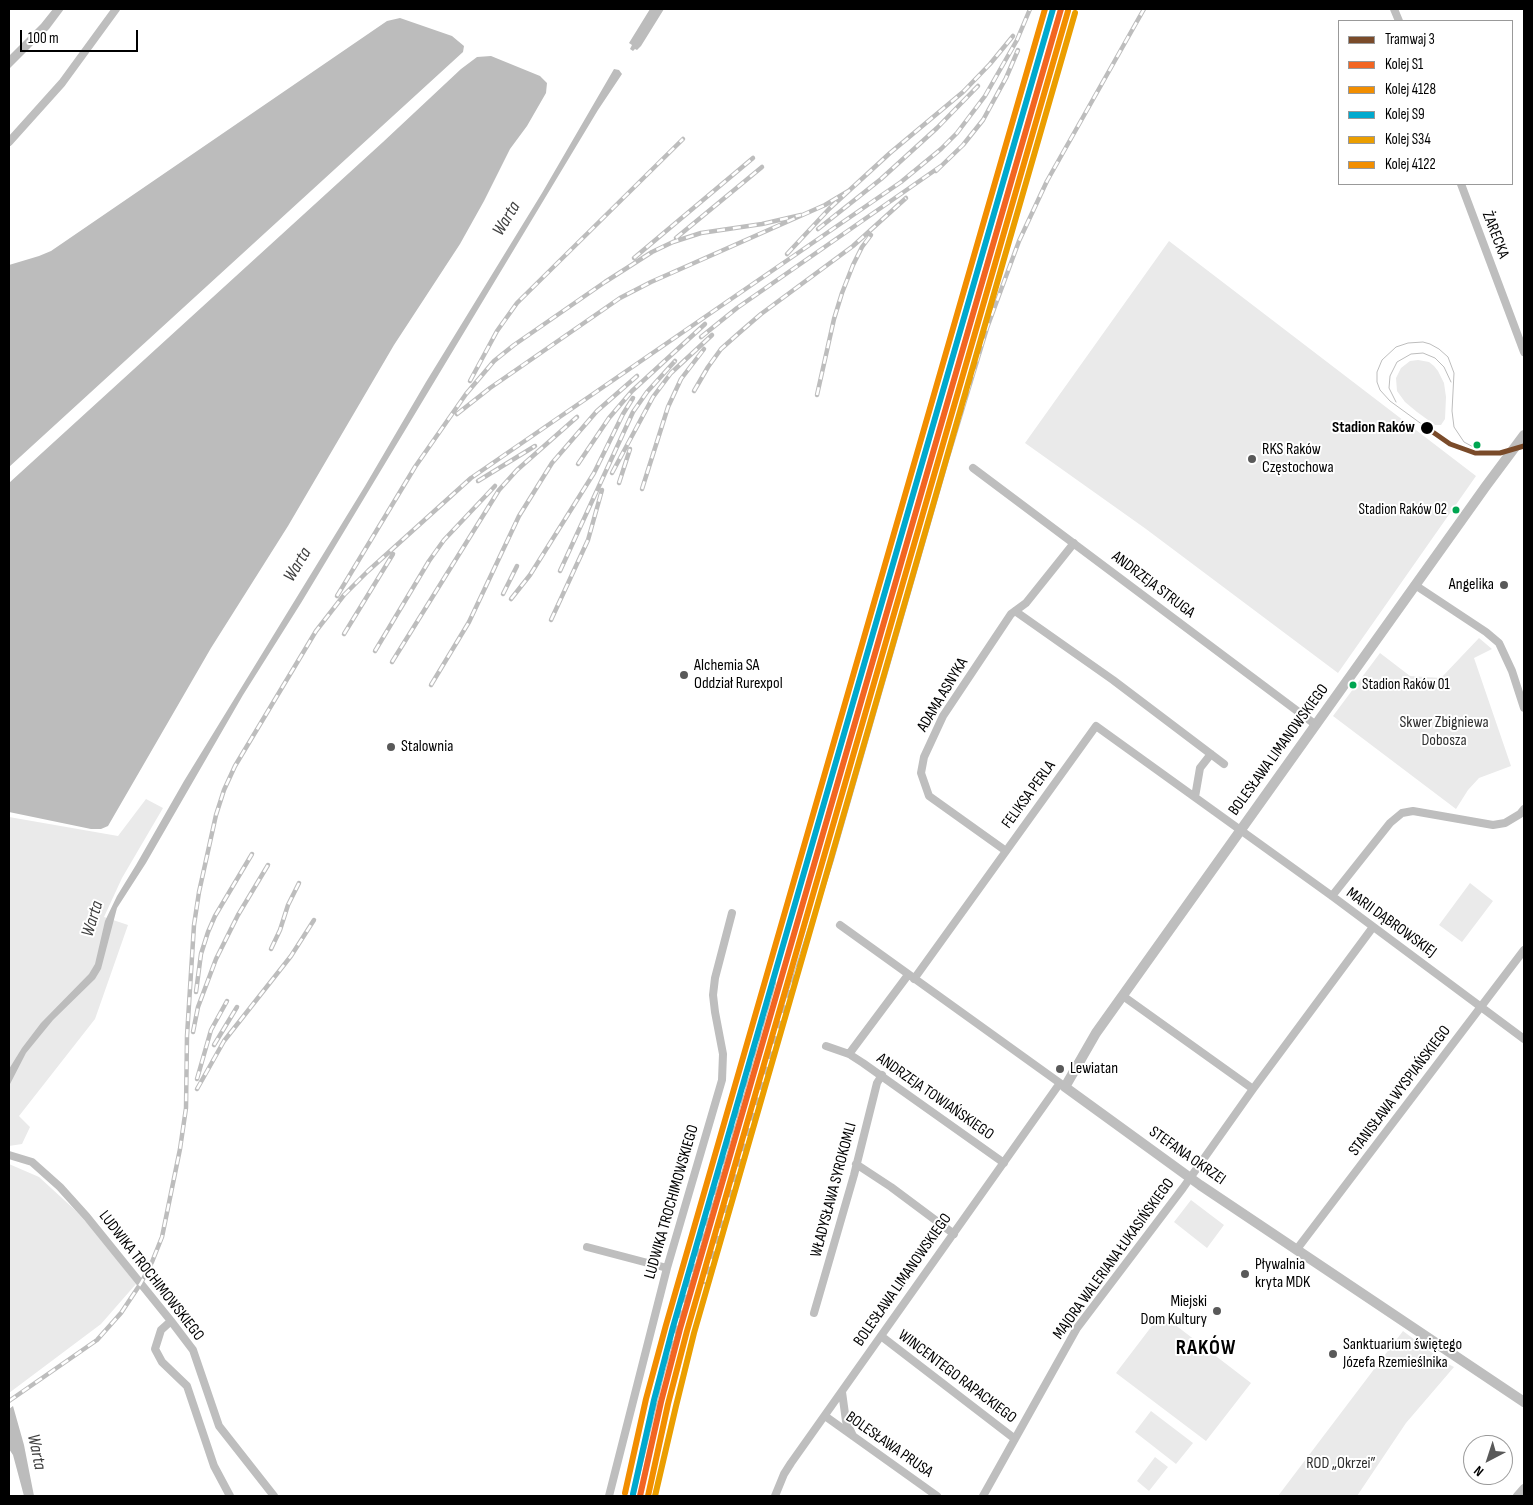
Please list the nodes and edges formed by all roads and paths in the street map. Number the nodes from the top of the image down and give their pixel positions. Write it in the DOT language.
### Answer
graph roads {
  1 [pos="116,9"];
  2 [pos="9,142"];
  3 [pos="1461,185"];
  4 [pos="1524,352"];
  5 [pos="1524,435"];
  6 [pos="973,468"];
  7 [pos="1074,543"];
  8 [pos="1415,585"];
  9 [pos="1015,611"];
  10 [pos="1524,708"];
  11 [pos="1316,724"];
  12 [pos="1211,754"];
  13 [pos="1224,764"];
  14 [pos="1195,797"];
  15 [pos="1524,809"];
  16 [pos="1241,830"];
  17 [pos="1006,852"];
  18 [pos="1332,896"];
  19 [pos="732,913"];
  20 [pos="840,925"];
  21 [pos="1373,927"];
  22 [pos="1524,950"];
  23 [pos="911,977"];
  24 [pos="1123,996"];
  25 [pos="1482,1006"];
  26 [pos="1524,1039"];
  27 [pos="826,1046"];
  28 [pos="849,1054"];
  29 [pos="882,1076"];
  30 [pos="1063,1085"];
  31 [pos="1253,1089"];
  32 [pos="9,1155"];
  33 [pos="1004,1163"];
  34 [pos="856,1164"];
  35 [pos="1190,1178"];
  36 [pos="954,1234"];
  37 [pos="587,1247"];
  38 [pos="1297,1249"];
  39 [pos="667,1268"];
  40 [pos="814,1313"];
  41 [pos="171,1321"];
  42 [pos="881,1336"];
  43 [pos="842,1392"];
  44 [pos="1524,1402"];
  45 [pos="824,1416"];
  46 [pos="853,1436"];
  47 [pos="1015,1439"];
  48 [pos="1524,1488"];
  49 [pos="230,1496"];
  50 [pos="274,1496"];
  51 [pos="609,1496"];
  52 [pos="775,1496"];
  53 [pos="937,1496"];
  54 [pos="983,1496"];
  55 [pos="1517,1496"];
  1 -- 2 [label="street"];
  3 -- 4 [label="street, ŻARECKA"];
  5 -- 8 [label="street, BOLESŁAWA LIMANOWSKIEGO"];
  6 -- 7 [label="street, ANDRZEJA STRUGA"];
  7 -- 9 [label="street, ADAMA ASNYKA"];
  7 -- 11 [label="street, ANDRZEJA STRUGA"];
  8 -- 10 [label="street"];
  8 -- 11 [label="street, BOLESŁAWA LIMANOWSKIEGO"];
  9 -- 12 [label="street"];
  9 -- 17 [label="street, ADAMA ASNYKA"];
  11 -- 16 [label="street, BOLESŁAWA LIMANOWSKIEGO"];
  12 -- 13 [label="street"];
  12 -- 14 [label="street"];
  14 -- 16 [label="street, FELIKSA PERLA"];
  14 -- 17 [label="street, FELIKSA PERLA"];
  15 -- 18 [label="street"];
  16 -- 18 [label="street, MARII DĄBROWSKIEJ"];
  16 -- 24 [label="street, BOLESŁAWA LIMANOWSKIEGO"];
  17 -- 23 [label="street, FELIKSA PERLA"];
  18 -- 21 [label="street, MARII DĄBROWSKIEJ"];
  19 -- 39 [label="street, LUDWIKA TROCHIMOWSKIEGO"];
  20 -- 23 [label="street, STEFANA OKRZEI"];
  21 -- 25 [label="street, MARII DĄBROWSKIEJ"];
  21 -- 31 [label="street, MAJORA WALERIANA ŁUKASIŃSKIEGO"];
  22 -- 25 [label="street, STANISŁAWA WYSPIAŃSKIEGO"];
  23 -- 28 [label="street"];
  23 -- 30 [label="street, STEFANA OKRZEI"];
  24 -- 30 [label="street, BOLESŁAWA LIMANOWSKIEGO"];
  24 -- 31 [label="street"];
  25 -- 26 [label="street, MARII DĄBROWSKIEJ"];
  25 -- 38 [label="street, STANISŁAWA WYSPIAŃSKIEGO"];
  27 -- 28 [label="street, ANDRZEJA TOWIAŃSKIEGO"];
  28 -- 29 [label="street, ANDRZEJA TOWIAŃSKIEGO"];
  29 -- 33 [label="street, ANDRZEJA TOWIAŃSKIEGO"];
  29 -- 34 [label="street, WŁADYSŁAWA SYROKOMLI"];
  30 -- 33 [label="street, BOLESŁAWA LIMANOWSKIEGO"];
  30 -- 35 [label="street, STEFANA OKRZEI"];
  31 -- 35 [label="street, MAJORA WALERIANA ŁUKASIŃSKIEGO"];
  32 -- 41 [label="street, LUDWIKA TROCHIMOWSKIEGO"];
  33 -- 36 [label="street, BOLESŁAWA LIMANOWSKIEGO"];
  34 -- 36 [label="street"];
  34 -- 40 [label="street, WŁADYSŁAWA SYROKOMLI"];
  35 -- 38 [label="street, STEFANA OKRZEI"];
  35 -- 47 [label="street, MAJORA WALERIANA ŁUKASIŃSKIEGO"];
  36 -- 42 [label="street, BOLESŁAWA LIMANOWSKIEGO"];
  37 -- 39 [label="street"];
  38 -- 44 [label="street, STEFANA OKRZEI"];
  39 -- 51 [label="street, LUDWIKA TROCHIMOWSKIEGO"];
  41 -- 49 [label="street"];
  41 -- 50 [label="street, LUDWIKA TROCHIMOWSKIEGO"];
  42 -- 43 [label="street, BOLESŁAWA LIMANOWSKIEGO"];
  42 -- 47 [label="street, WINCENTEGO RAPACKIEGO"];
  43 -- 45 [label="street, BOLESŁAWA LIMANOWSKIEGO"];
  43 -- 46 [label="street"];
  45 -- 46 [label="street, BOLESŁAWA PRUSA"];
  45 -- 52 [label="street, BOLESŁAWA LIMANOWSKIEGO"];
  46 -- 53 [label="street, BOLESŁAWA PRUSA"];
  47 -- 54 [label="street, MAJORA WALERIANA ŁUKASIŃSKIEGO"];
  48 -- 55 [label="street"];
}
